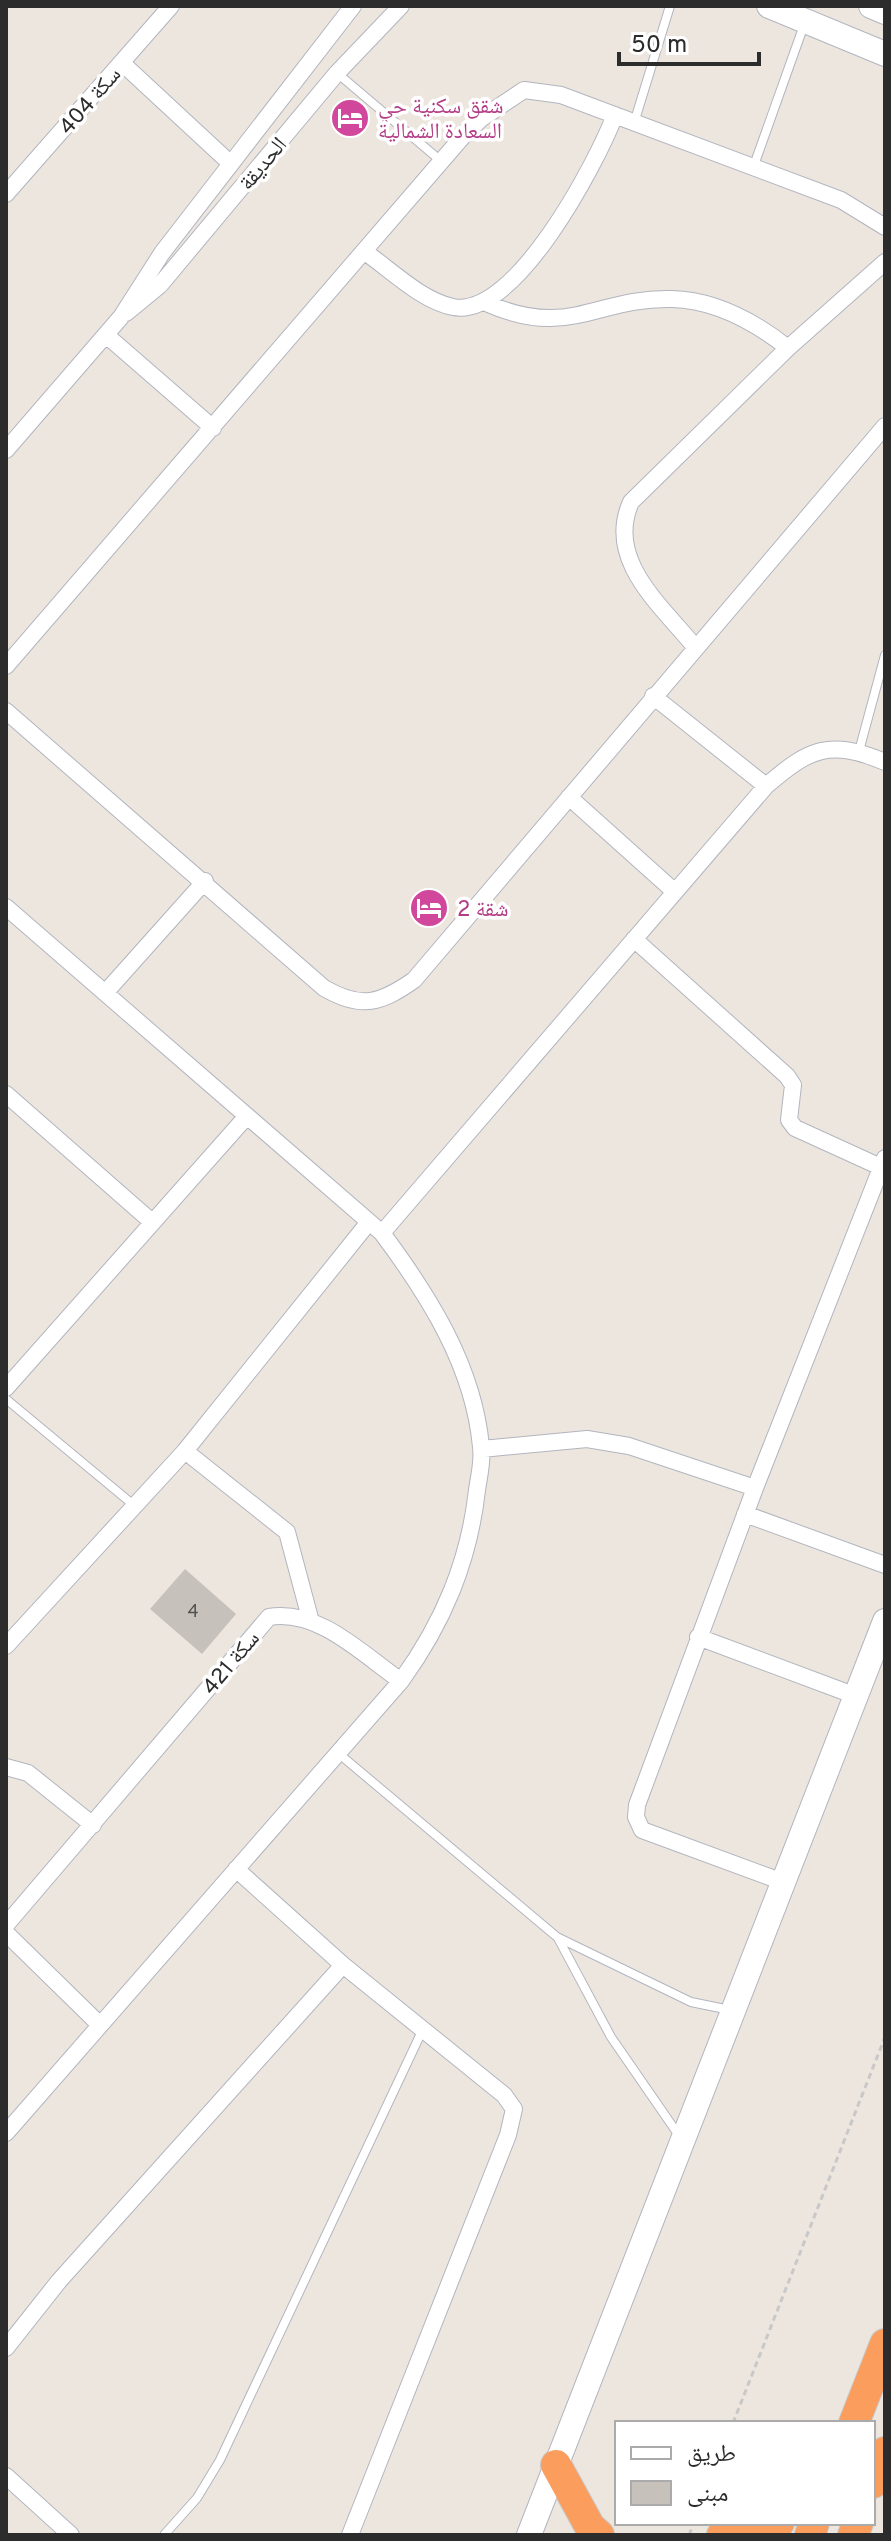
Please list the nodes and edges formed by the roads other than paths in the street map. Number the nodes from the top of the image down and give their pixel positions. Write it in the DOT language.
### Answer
graph roads {
  1 [pos="171,6"];
  2 [pos="353,6"];
  3 [pos="401,6"];
  4 [pos="670,6"];
  5 [pos="769,6"];
  6 [pos="871,6"];
  7 [pos="885,12"];
  8 [pos="806,20"];
  9 [pos="885,54"];
  10 [pos="122,63"];
  11 [pos="337,73"];
  12 [pos="615,115"];
  13 [pos="634,123"];
  14 [pos="442,161"];
  15 [pos="231,164"];
  16 [pos="753,168"];
  17 [pos="6,194"];
  18 [pos="885,227"];
  19 [pos="365,252"];
  20 [pos="885,262"];
  21 [pos="486,303"];
  22 [pos="121,317"];
  23 [pos="106,335"];
  24 [pos="788,348"];
  25 [pos="885,426"];
  26 [pos="213,428"];
  27 [pos="9,440"];
  28 [pos="695,647"];
  29 [pos="885,655"];
  30 [pos="6,666"];
  31 [pos="653,696"];
  32 [pos="6,711"];
  33 [pos="859,751"];
  34 [pos="885,762"];
  35 [pos="766,786"];
  36 [pos="569,797"];
  37 [pos="205,881"];
  38 [pos="675,892"];
  39 [pos="6,907"];
  40 [pos="634,939"];
  41 [pos="105,993"];
  42 [pos="6,1094"];
  43 [pos="247,1116"];
  44 [pos="884,1165"];
  45 [pos="152,1222"];
  46 [pos="375,1228"];
  47 [pos="6,1388"];
  48 [pos="6,1399"];
  49 [pos="482,1449"];
  50 [pos="185,1451"];
  51 [pos="755,1488"];
  52 [pos="136,1507"];
  53 [pos="745,1514"];
  54 [pos="885,1565"];
  55 [pos="310,1618"];
  56 [pos="885,1621"];
  57 [pos="698,1637"];
  58 [pos="6,1646"];
  59 [pos="401,1681"];
  60 [pos="856,1696"];
  61 [pos="338,1753"];
  62 [pos="6,1767"];
  63 [pos="93,1825"];
  64 [pos="236,1869"];
  65 [pos="783,1882"];
  66 [pos="6,1925"];
  67 [pos="6,1933"];
  68 [pos="557,1937"];
  69 [pos="343,1965"];
  70 [pos="733,2010"];
  71 [pos="100,2025"];
  72 [pos="423,2029"];
  73 [pos="6,2133"];
  74 [pos="682,2140"];
  75 [pos="885,2344"];
  76 [pos="6,2348"];
  77 [pos="855,2421"];
  78 [pos="885,2452"];
  79 [pos="556,2465"];
  80 [pos="6,2476"];
  81 [pos="875,2478"];
  82 [pos="775,2525"];
  83 [pos="71,2535"];
  84 [pos="164,2535"];
  85 [pos="350,2535"];
  86 [pos="529,2535"];
  87 [pos="599,2535"];
  88 [pos="722,2535"];
  1 -- 10 [label="street, سكة 404"];
  2 -- 15 [label="street, الحديقة"];
  3 -- 11 [label="street, الحديقة"];
  4 -- 13 [label="lane"];
  5 -- 8 [label="street"];
  6 -- 7 [label="street"];
  8 -- 9 [label="street"];
  8 -- 16 [label="lane"];
  10 -- 15 [label="street"];
  10 -- 17 [label="street, سكة 404"];
  11 -- 14 [label="lane"];
  11 -- 22 [label="street, الحديقة"];
  12 -- 13 [label="street"];
  12 -- 14 [label="street"];
  12 -- 21 [label="street"];
  13 -- 16 [label="street"];
  14 -- 19 [label="street"];
  15 -- 22 [label="street, الحديقة"];
  16 -- 18 [label="street"];
  19 -- 21 [label="street"];
  19 -- 26 [label="street"];
  20 -- 24 [label="street"];
  21 -- 24 [label="street"];
  22 -- 23 [label="street, الحديقة"];
  23 -- 26 [label="street"];
  23 -- 27 [label="street, الحديقة"];
  24 -- 28 [label="street"];
  25 -- 28 [label="street"];
  26 -- 30 [label="street"];
  28 -- 31 [label="street"];
  29 -- 33 [label="lane"];
  31 -- 35 [label="street"];
  31 -- 36 [label="street"];
  32 -- 37 [label="street"];
  33 -- 34 [label="street"];
  33 -- 35 [label="street"];
  35 -- 38 [label="street"];
  36 -- 37 [label="street"];
  36 -- 38 [label="street"];
  37 -- 41 [label="street"];
  38 -- 40 [label="street"];
  39 -- 41 [label="street"];
  40 -- 44 [label="street"];
  40 -- 46 [label="street"];
  41 -- 43 [label="street"];
  42 -- 45 [label="street"];
  43 -- 45 [label="street"];
  43 -- 46 [label="street"];
  44 -- 51 [label="street"];
  45 -- 47 [label="street"];
  46 -- 49 [label="street"];
  46 -- 50 [label="street"];
  48 -- 52 [label="lane"];
  49 -- 51 [label="street"];
  49 -- 59 [label="street"];
  50 -- 52 [label="street"];
  50 -- 55 [label="street"];
  51 -- 53 [label="street"];
  52 -- 58 [label="street"];
  53 -- 54 [label="street"];
  53 -- 57 [label="street"];
  55 -- 59 [label="street"];
  55 -- 63 [label="street, سكة 421"];
  56 -- 60 [label="street"];
  57 -- 60 [label="street"];
  57 -- 65 [label="street"];
  59 -- 61 [label="street"];
  60 -- 65 [label="street"];
  61 -- 64 [label="street"];
  61 -- 68 [label="lane"];
  62 -- 63 [label="street"];
  63 -- 66 [label="street, سكة 421"];
  64 -- 69 [label="street"];
  64 -- 71 [label="street"];
  65 -- 70 [label="street"];
  67 -- 71 [label="street"];
  68 -- 70 [label="lane"];
  68 -- 74 [label="lane"];
  69 -- 72 [label="street"];
  69 -- 76 [label="street"];
  70 -- 74 [label="street"];
  71 -- 73 [label="street"];
  72 -- 84 [label="lane"];
  72 -- 85 [label="street"];
  74 -- 79 [label="street"];
  75 -- 77 [label="highway"];
  78 -- 81 [label="highway"];
  79 -- 86 [label="street"];
  79 -- 87 [label="highway"];
  80 -- 83 [label="street"];
  82 -- 88 [label="highway"];
}
